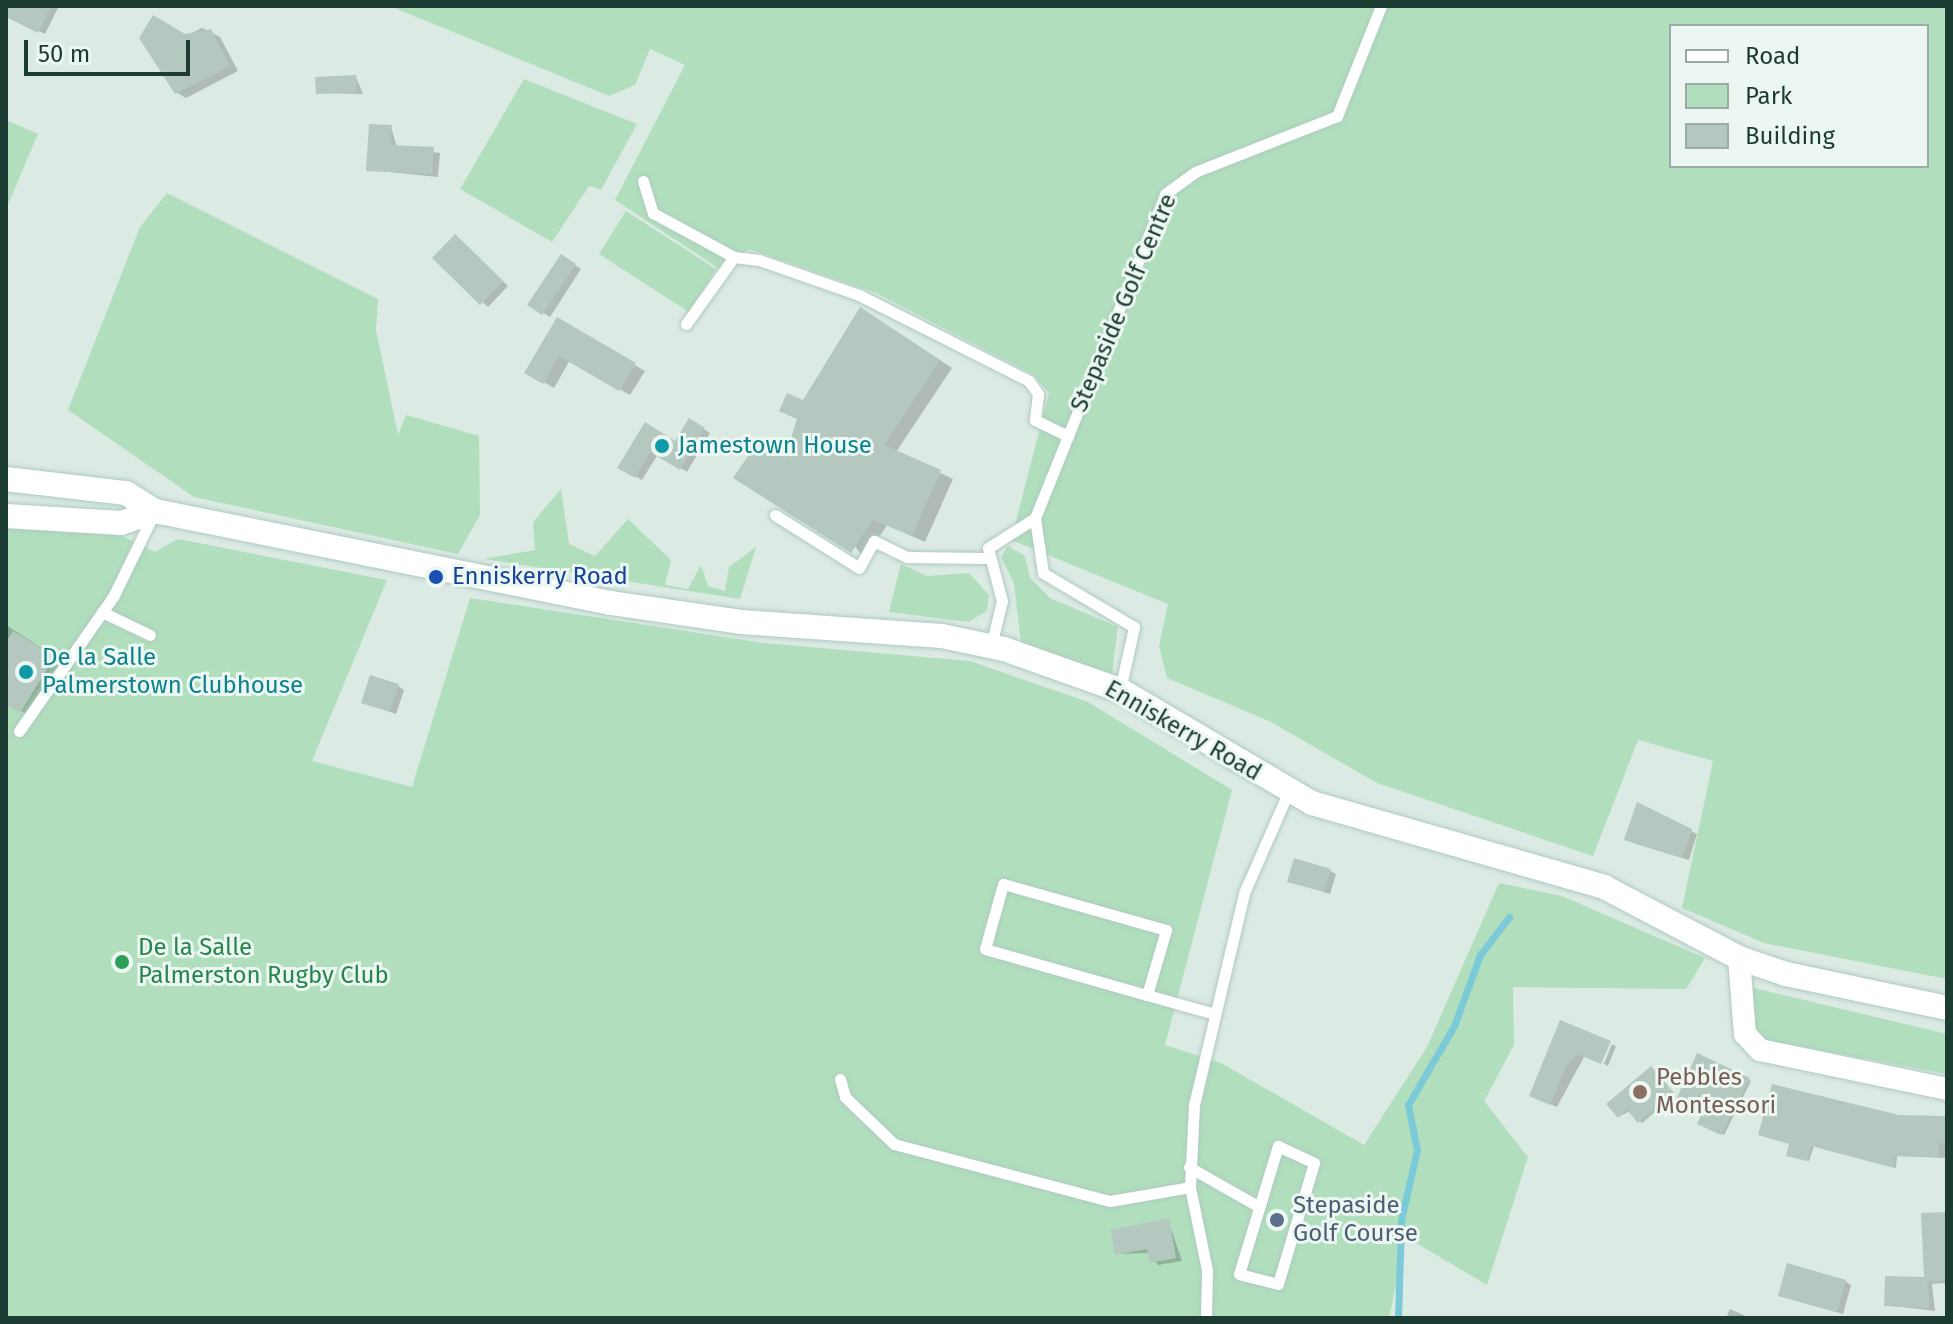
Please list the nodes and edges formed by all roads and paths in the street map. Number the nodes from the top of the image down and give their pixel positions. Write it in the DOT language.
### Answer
graph roads {
  1 [pos="1381,6"];
  2 [pos="643,181"];
  3 [pos="734,257"];
  4 [pos="686,324"];
  5 [pos="1068,436"];
  6 [pos="6,472"];
  7 [pos="6,479"];
  8 [pos="155,511"];
  9 [pos="775,515"];
  10 [pos="7,516"];
  11 [pos="1035,518"];
  12 [pos="986,558"];
  13 [pos="102,612"];
  14 [pos="150,635"];
  15 [pos="991,646"];
  16 [pos="1120,690"];
  17 [pos="19,731"];
  18 [pos="1288,793"];
  19 [pos="1739,958"];
  20 [pos="1147,995"];
  21 [pos="1947,1008"];
  22 [pos="1215,1014"];
  23 [pos="840,1079"];
  24 [pos="1947,1089"];
  25 [pos="1189,1167"];
  26 [pos="1190,1187"];
  27 [pos="1256,1205"];
  28 [pos="1206,1318"];
  1 -- 5 [label="lane, Stepaside Golf Centre"];
  2 -- 3 [label="lane"];
  3 -- 4 [label="lane"];
  3 -- 5 [label="lane"];
  5 -- 11 [label="lane, Stepaside Golf Centre"];
  6 -- 7 [label="main road, Enniskerry Road"];
  7 -- 8 [label="main road, Enniskerry Road"];
  7 -- 10 [label="main road, Enniskerry Road"];
  8 -- 10 [label="main road, Enniskerry Road"];
  8 -- 13 [label="lane"];
  8 -- 15 [label="main road, Enniskerry Road"];
  9 -- 12 [label="lane"];
  11 -- 12 [label="lane"];
  11 -- 16 [label="lane"];
  12 -- 15 [label="lane"];
  13 -- 14 [label="lane"];
  13 -- 17 [label="lane"];
  15 -- 16 [label="main road, Enniskerry Road"];
  16 -- 18 [label="main road, Enniskerry Road"];
  18 -- 19 [label="main road, Enniskerry Road"];
  18 -- 22 [label="lane"];
  19 -- 21 [label="main road, Enniskerry Road"];
  19 -- 24 [label="street"];
  20 -- 20 [label="lane"];
  20 -- 22 [label="lane"];
  22 -- 25 [label="lane"];
  23 -- 26 [label="lane"];
  25 -- 26 [label="lane"];
  25 -- 27 [label="lane"];
  26 -- 28 [label="lane"];
  27 -- 27 [label="lane"];
}
